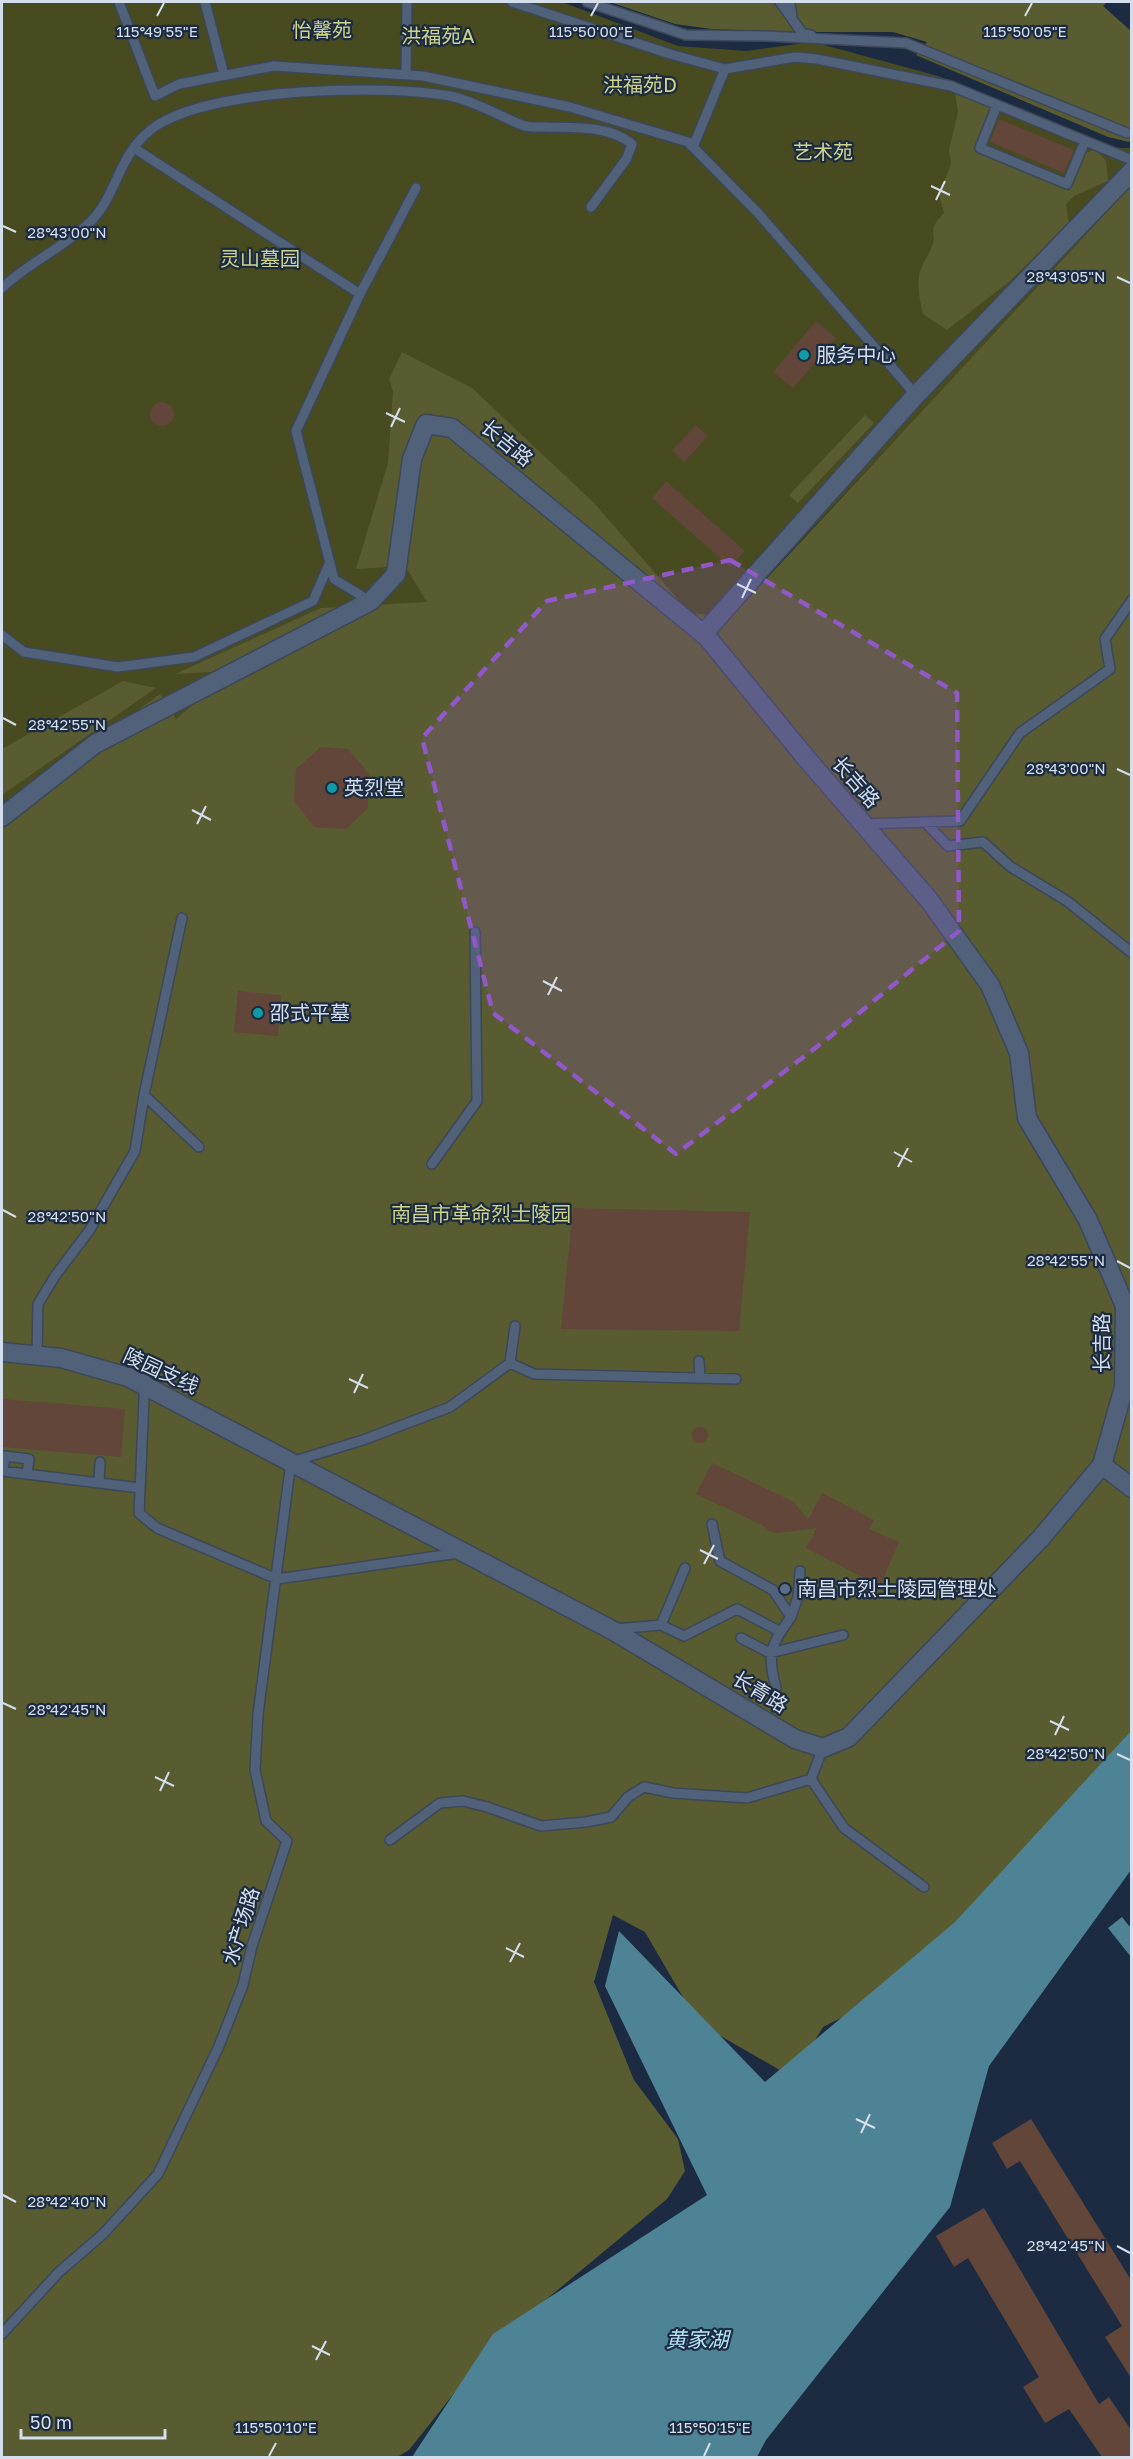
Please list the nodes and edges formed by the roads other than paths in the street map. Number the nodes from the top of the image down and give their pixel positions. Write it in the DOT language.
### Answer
graph roads {
  1 [pos="118,2"];
  2 [pos="205,2"];
  3 [pos="408,2"];
  4 [pos="512,2"];
  5 [pos="587,2"];
  6 [pos="780,2"];
  7 [pos="790,2"];
  8 [pos="792,19"];
  9 [pos="906,43"];
  10 [pos="725,69"];
  11 [pos="224,75"];
  12 [pos="406,75"];
  13 [pos="997,105"];
  14 [pos="1127,133"];
  15 [pos="1085,141"];
  16 [pos="693,147"];
  17 [pos="134,148"];
  18 [pos="1131,160"];
  19 [pos="1131,171"];
  20 [pos="416,188"];
  21 [pos="591,207"];
  22 [pos="2,288"];
  23 [pos="360,294"];
  24 [pos="916,395"];
  25 [pos="330,562"];
  26 [pos="1131,600"];
  27 [pos="371,601"];
  28 [pos="703,634"];
  29 [pos="2,635"];
  30 [pos="2,817"];
  31 [pos="925,822"];
  32 [pos="862,824"];
  33 [pos="182,918"];
  34 [pos="475,932"];
  35 [pos="1131,953"];
  36 [pos="144,1095"];
  37 [pos="200,1148"];
  38 [pos="432,1164"];
  39 [pos="515,1326"];
  40 [pos="2,1352"];
  41 [pos="37,1356"];
  42 [pos="699,1361"];
  43 [pos="510,1363"];
  44 [pos="700,1378"];
  45 [pos="736,1379"];
  46 [pos="145,1381"];
  47 [pos="132,1435"];
  48 [pos="142,1437"];
  49 [pos="100,1462"];
  50 [pos="291,1462"];
  51 [pos="1102,1465"];
  52 [pos="2,1471"];
  53 [pos="27,1474"];
  54 [pos="99,1483"];
  55 [pos="140,1488"];
  56 [pos="1131,1488"];
  57 [pos="712,1524"];
  58 [pos="464,1552"];
  59 [pos="686,1568"];
  60 [pos="800,1571"];
  61 [pos="277,1579"];
  62 [pos="791,1617"];
  63 [pos="661,1624"];
  64 [pos="612,1630"];
  65 [pos="781,1632"];
  66 [pos="843,1635"];
  67 [pos="741,1638"];
  68 [pos="770,1653"];
  69 [pos="776,1688"];
  70 [pos="823,1748"];
  71 [pos="811,1779"];
  72 [pos="390,1840"];
  73 [pos="924,1887"];
  74 [pos="2,2334"];
  1 -- 11 [label="lane"];
  2 -- 11 [label="lane"];
  3 -- 12 [label="lane"];
  4 -- 10 [label="lane"];
  5 -- 9 [label="lane"];
  6 -- 8 [label="lane"];
  7 -- 8 [label="lane"];
  8 -- 9 [label="lane"];
  9 -- 14 [label="lane"];
  10 -- 13 [label="lane"];
  10 -- 16 [label="lane"];
  11 -- 12 [label="lane"];
  12 -- 16 [label="lane"];
  13 -- 15 [label="lane"];
  13 -- 15 [label="lane"];
  15 -- 18 [label="lane"];
  16 -- 24 [label="lane"];
  17 -- 21 [label="lane"];
  17 -- 22 [label="lane"];
  17 -- 23 [label="lane"];
  19 -- 24 [label="street"];
  20 -- 23 [label="lane"];
  23 -- 25 [label="lane"];
  24 -- 28 [label="street"];
  25 -- 27 [label="lane"];
  25 -- 29 [label="lane"];
  26 -- 31 [label="lane"];
  27 -- 28 [label="street, 长吉路"];
  27 -- 30 [label="street"];
  28 -- 32 [label="street, 长吉路"];
  31 -- 32 [label="lane"];
  31 -- 35 [label="lane"];
  32 -- 51 [label="street, 长吉路"];
  33 -- 36 [label="lane"];
  34 -- 38 [label="lane"];
  36 -- 37 [label="lane"];
  36 -- 41 [label="lane"];
  39 -- 43 [label="lane"];
  40 -- 41 [label="street, 陵园支线"];
  41 -- 46 [label="street, 陵园支线"];
  42 -- 44 [label="lane"];
  43 -- 44 [label="lane"];
  43 -- 50 [label="lane"];
  44 -- 45 [label="lane"];
  46 -- 48 [label="lane"];
  46 -- 50 [label="street, 陵园支线"];
  47 -- 48 [label="lane"];
  48 -- 55 [label="lane"];
  49 -- 54 [label="lane"];
  50 -- 58 [label="street, 长青路"];
  50 -- 61 [label="lane, 水产场路"];
  51 -- 56 [label="street"];
  51 -- 70 [label="street"];
  52 -- 53 [label="lane"];
  52 -- 53 [label="lane"];
  53 -- 54 [label="lane"];
  54 -- 55 [label="lane"];
  55 -- 61 [label="lane"];
  57 -- 62 [label="lane"];
  58 -- 61 [label="lane"];
  58 -- 64 [label="street, 长青路"];
  59 -- 63 [label="lane"];
  60 -- 62 [label="lane"];
  61 -- 74 [label="lane, 水产场路"];
  62 -- 65 [label="lane"];
  63 -- 64 [label="lane"];
  63 -- 65 [label="lane"];
  64 -- 70 [label="street, 长青路"];
  65 -- 68 [label="lane"];
  66 -- 68 [label="lane"];
  67 -- 68 [label="lane"];
  68 -- 69 [label="lane"];
  70 -- 71 [label="lane"];
  71 -- 72 [label="lane"];
  71 -- 73 [label="lane"];
}
